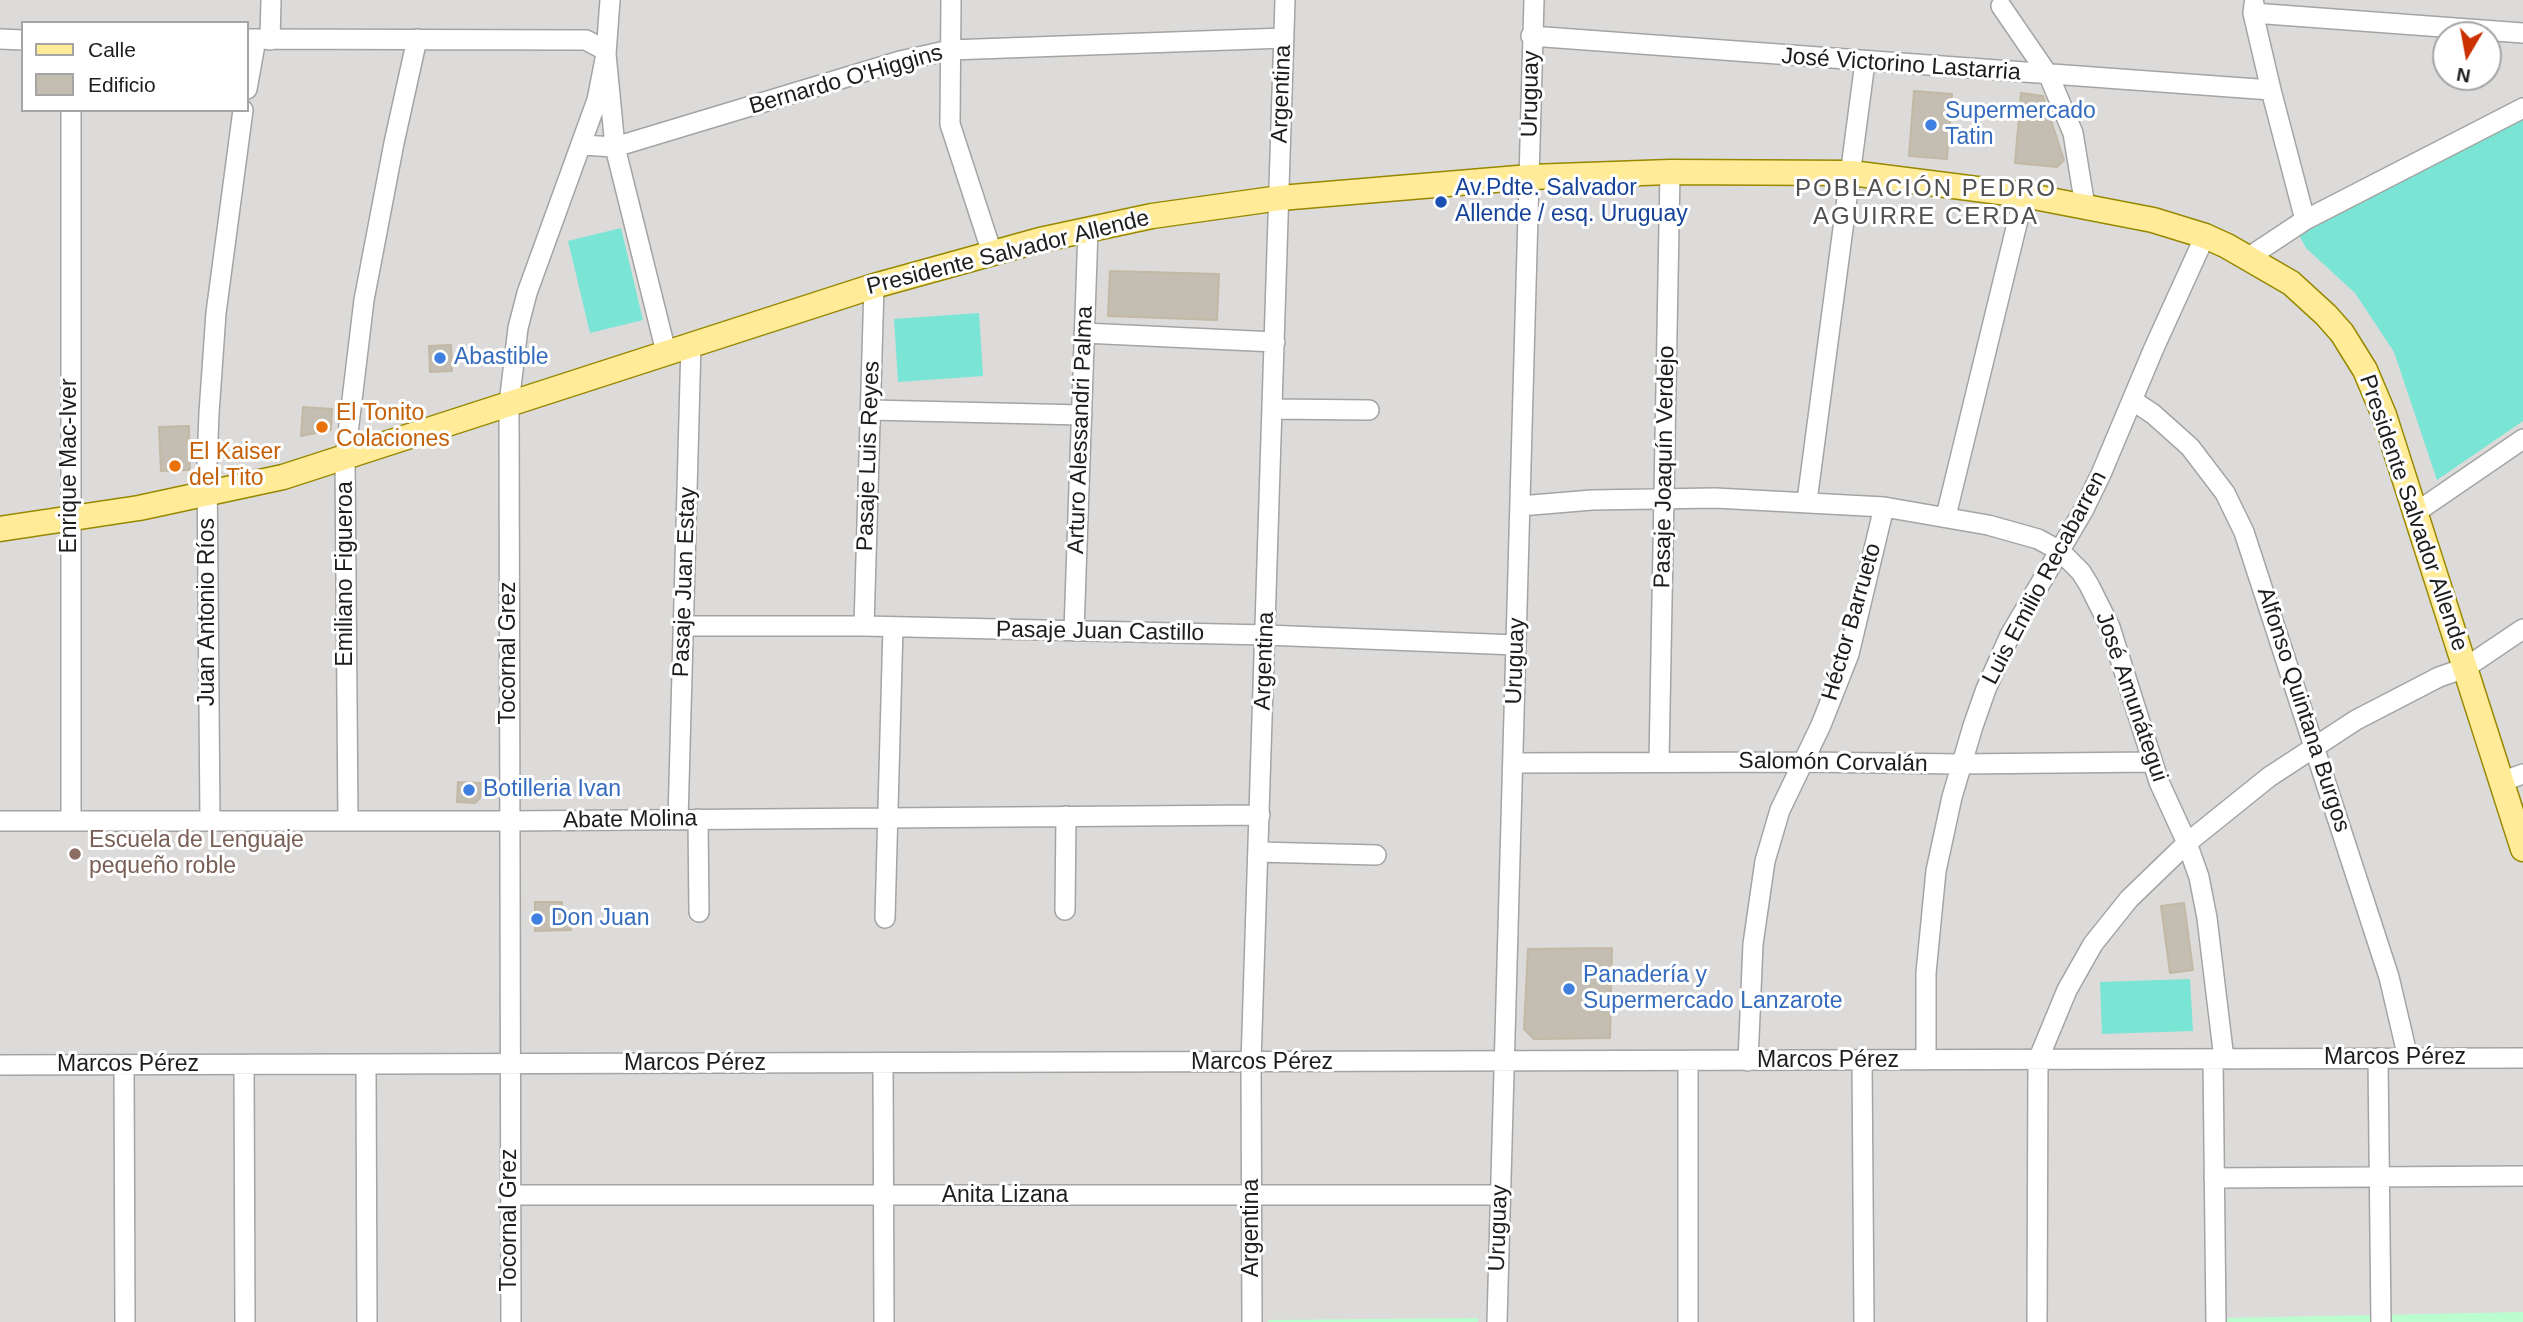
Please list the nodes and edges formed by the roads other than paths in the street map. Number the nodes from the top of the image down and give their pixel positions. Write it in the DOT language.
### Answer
graph roads {
  1 [pos="271,0"];
  2 [pos="610,0"];
  3 [pos="951,0"];
  4 [pos="1285,0"];
  5 [pos="1534,0"];
  6 [pos="2001,6"];
  7 [pos="2253,7"];
  8 [pos="2523,33"];
  9 [pos="1531,37"];
  10 [pos="1284,38"];
  11 [pos="0,39"];
  12 [pos="258,39"];
  13 [pos="417,39"];
  14 [pos="21,40"];
  15 [pos="950,50"];
  16 [pos="606,54"];
  17 [pos="1865,62"];
  18 [pos="2049,76"];
  19 [pos="248,84"];
  20 [pos="2271,90"];
  21 [pos="2523,108"];
  22 [pos="71,112"];
  23 [pos="243,112"];
  24 [pos="581,145"];
  25 [pos="615,147"];
  26 [pos="1670,172"];
  27 [pos="1851,173"];
  28 [pos="1530,177"];
  29 [pos="2024,195"];
  30 [pos="1280,198"];
  31 [pos="2085,206"];
  32 [pos="2305,220"];
  33 [pos="1088,229"];
  34 [pos="2205,236"];
  35 [pos="992,253"];
  36 [pos="2249,257"];
  37 [pos="874,286"];
  38 [pos="1084,333"];
  39 [pos="1275,342"];
  40 [pos="691,344"];
  41 [pos="666,352"];
  42 [pos="2132,400"];
  43 [pos="509,404"];
  44 [pos="1273,409"];
  45 [pos="871,410"];
  46 [pos="1369,410"];
  47 [pos="1082,415"];
  48 [pos="2523,439"];
  49 [pos="345,458"];
  50 [pos="207,495"];
  51 [pos="1664,498"];
  52 [pos="1807,501"];
  53 [pos="1520,506"];
  54 [pos="1884,507"];
  55 [pos="2415,513"];
  56 [pos="1946,516"];
  57 [pos="70,520"];
  58 [pos="0,529"];
  59 [pos="2060,551"];
  60 [pos="683,626"];
  61 [pos="864,626"];
  62 [pos="892,627"];
  63 [pos="2523,629"];
  64 [pos="1074,631"];
  65 [pos="1266,635"];
  66 [pos="1516,645"];
  67 [pos="2465,668"];
  68 [pos="2315,746"];
  69 [pos="1659,762"];
  70 [pos="1803,762"];
  71 [pos="2152,762"];
  72 [pos="1513,763"];
  73 [pos="1961,764"];
  74 [pos="2512,778"];
  75 [pos="1259,815"];
  76 [pos="1066,816"];
  77 [pos="886,818"];
  78 [pos="688,820"];
  79 [pos="0,821"];
  80 [pos="71,821"];
  81 [pos="210,821"];
  82 [pos="348,821"];
  83 [pos="509,821"];
  84 [pos="2187,843"];
  85 [pos="2523,849"];
  86 [pos="1258,852"];
  87 [pos="1376,855"];
  88 [pos="1065,909"];
  89 [pos="699,912"];
  90 [pos="885,918"];
  91 [pos="2378,1058"];
  92 [pos="2408,1058"];
  93 [pos="2523,1058"];
  94 [pos="2218,1059"];
  95 [pos="1926,1060"];
  96 [pos="2038,1060"];
  97 [pos="1688,1061"];
  98 [pos="1748,1061"];
  99 [pos="1862,1061"];
  100 [pos="1504,1062"];
  101 [pos="883,1063"];
  102 [pos="1251,1063"];
  103 [pos="509,1064"];
  104 [pos="0,1065"];
  105 [pos="124,1065"];
  106 [pos="244,1065"];
  107 [pos="366,1065"];
  108 [pos="2523,1176"];
  109 [pos="2379,1177"];
  110 [pos="2214,1178"];
  111 [pos="510,1195"];
  112 [pos="1252,1195"];
  113 [pos="1500,1195"];
  114 [pos="883,1196"];
  115 [pos="125,1322"];
  116 [pos="245,1322"];
  117 [pos="367,1322"];
  118 [pos="511,1322"];
  119 [pos="884,1322"];
  120 [pos="1252,1322"];
  121 [pos="1497,1322"];
  122 [pos="1688,1322"];
  123 [pos="1864,1322"];
  124 [pos="2037,1322"];
  125 [pos="2216,1322"];
  126 [pos="2381,1322"];
  1 -- 12 [label="street"];
  2 -- 16 [label="street, Tocornal Grez"];
  3 -- 15 [label="street"];
  4 -- 10 [label="street, Argentina"];
  5 -- 9 [label="street, Uruguay"];
  6 -- 18 [label="street"];
  7 -- 8 [label="street"];
  7 -- 20 [label="street"];
  9 -- 17 [label="street, José Victorino Lastarria"];
  9 -- 28 [label="street, Uruguay"];
  10 -- 15 [label="street, Bernardo O'Higgins"];
  10 -- 30 [label="street, Argentina"];
  11 -- 14 [label="street"];
  12 -- 13 [label="street"];
  12 -- 19 [label="street"];
  13 -- 16 [label="street"];
  13 -- 49 [label="street, Emiliano Figueroa"];
  15 -- 25 [label="street, Bernardo O'Higgins"];
  15 -- 35 [label="street"];
  16 -- 24 [label="street, Tocornal Grez"];
  16 -- 25 [label="street"];
  17 -- 18 [label="street, José Victorino Lastarria"];
  17 -- 27 [label="street"];
  18 -- 20 [label="street, José Victorino Lastarria"];
  18 -- 31 [label="street"];
  20 -- 32 [label="street"];
  21 -- 32 [label="street"];
  22 -- 57 [label="street, Enrique Mac-Iver"];
  23 -- 50 [label="street, Juan Antonio Ríos"];
  24 -- 25 [label="street, Bernardo O'Higgins"];
  24 -- 43 [label="street, Tocornal Grez"];
  25 -- 41 [label="street"];
  26 -- 27 [label="main road, Presidente Salvador Allende"];
  26 -- 28 [label="main road, Presidente Salvador Allende"];
  26 -- 51 [label="street, Pasaje Joaquín Verdejo"];
  27 -- 29 [label="main road, Presidente Salvador Allende"];
  27 -- 52 [label="street"];
  28 -- 30 [label="main road, Presidente Salvador Allende"];
  28 -- 53 [label="street, Uruguay"];
  29 -- 31 [label="main road, Presidente Salvador Allende"];
  29 -- 56 [label="street"];
  30 -- 33 [label="main road, Presidente Salvador Allende"];
  30 -- 39 [label="street, Argentina"];
  31 -- 34 [label="main road, Presidente Salvador Allende"];
  32 -- 36 [label="street"];
  33 -- 35 [label="main road, Presidente Salvador Allende"];
  33 -- 38 [label="street, Arturo Alessandri Palma"];
  34 -- 36 [label="main road, Presidente Salvador Allende"];
  34 -- 42 [label="street, Luis Emilio Recabarren"];
  35 -- 37 [label="main road, Presidente Salvador Allende"];
  36 -- 55 [label="main road, Presidente Salvador Allende"];
  37 -- 40 [label="main road, Presidente Salvador Allende"];
  37 -- 45 [label="street, Pasaje Luis Reyes"];
  38 -- 39 [label="street"];
  38 -- 47 [label="street, Arturo Alessandri Palma"];
  39 -- 44 [label="street, Argentina"];
  40 -- 41 [label="main road, Presidente Salvador Allende"];
  40 -- 60 [label="street, Pasaje Juan Estay"];
  41 -- 43 [label="main road, Presidente Salvador Allende"];
  42 -- 59 [label="street, Luis Emilio Recabarren"];
  42 -- 68 [label="street, Alfonso Quintana Burgos"];
  43 -- 49 [label="main road, Presidente Salvador Allende"];
  43 -- 83 [label="street, Tocornal Grez"];
  44 -- 46 [label="street"];
  44 -- 65 [label="street, Argentina"];
  45 -- 47 [label="street"];
  45 -- 61 [label="street, Pasaje Luis Reyes"];
  47 -- 64 [label="street, Arturo Alessandri Palma"];
  48 -- 55 [label="street"];
  49 -- 50 [label="main road, Presidente Salvador Allende"];
  49 -- 82 [label="street, Emiliano Figueroa"];
  50 -- 57 [label="main road, Presidente Salvador Allende"];
  50 -- 81 [label="street, Juan Antonio Ríos"];
  51 -- 52 [label="street, José Amunátegui"];
  51 -- 53 [label="street, José Amunátegui"];
  51 -- 69 [label="street, Pasaje Joaquín Verdejo"];
  52 -- 54 [label="street, José Amunátegui"];
  53 -- 66 [label="street, Uruguay"];
  54 -- 56 [label="street, José Amunátegui"];
  54 -- 70 [label="street, Héctor Barrueto"];
  55 -- 67 [label="main road, Presidente Salvador Allende"];
  56 -- 59 [label="street, José Amunátegui"];
  57 -- 58 [label="main road, Presidente Salvador Allende"];
  57 -- 80 [label="street, Enrique Mac-Iver"];
  59 -- 71 [label="street, José Amunátegui"];
  59 -- 73 [label="street, Luis Emilio Recabarren"];
  60 -- 61 [label="street, Pasaje Juan Castillo"];
  60 -- 78 [label="street, Pasaje Juan Estay"];
  61 -- 62 [label="street, Pasaje Juan Castillo"];
  62 -- 64 [label="street, Pasaje Juan Castillo"];
  62 -- 77 [label="street"];
  63 -- 67 [label="street"];
  64 -- 65 [label="street, Pasaje Juan Castillo"];
  65 -- 66 [label="street, Pasaje Juan Castillo"];
  65 -- 75 [label="street, Argentina"];
  66 -- 72 [label="street, Uruguay"];
  67 -- 68 [label="street"];
  67 -- 74 [label="main road, Presidente Salvador Allende"];
  68 -- 84 [label="street"];
  68 -- 92 [label="street, Alfonso Quintana Burgos"];
  69 -- 70 [label="street, Salomón Corvalán"];
  69 -- 72 [label="street, Salomón Corvalán"];
  70 -- 73 [label="street, Salomón Corvalán"];
  70 -- 98 [label="street, Héctor Barrueto"];
  71 -- 73 [label="street, Salomón Corvalán"];
  71 -- 84 [label="street, José Amunátegui"];
  72 -- 100 [label="street, Uruguay"];
  73 -- 95 [label="street, Luis Emilio Recabarren"];
  74 -- 85 [label="main road, Presidente Salvador Allende"];
  75 -- 76 [label="street, Abate Molina"];
  75 -- 86 [label="street, Argentina"];
  76 -- 77 [label="street, Abate Molina"];
  76 -- 88 [label="street"];
  77 -- 78 [label="street, Abate Molina"];
  77 -- 90 [label="street"];
  78 -- 83 [label="street, Abate Molina"];
  78 -- 89 [label="street, Pasaje Juan Estay"];
  79 -- 80 [label="street, Abate Molina"];
  80 -- 81 [label="street, Abate Molina"];
  81 -- 82 [label="street, Abate Molina"];
  82 -- 83 [label="street, Abate Molina"];
  83 -- 103 [label="street, Tocornal Grez"];
  84 -- 94 [label="street, José Amunátegui"];
  84 -- 96 [label="street"];
  86 -- 87 [label="street"];
  86 -- 102 [label="street, Argentina"];
  91 -- 92 [label="street, Marcos Pérez"];
  91 -- 94 [label="street, Marcos Pérez"];
  91 -- 109 [label="street"];
  92 -- 93 [label="street, Marcos Pérez"];
  94 -- 96 [label="street, Marcos Pérez"];
  94 -- 110 [label="street, José Amunátegui"];
  95 -- 96 [label="street, Marcos Pérez"];
  95 -- 99 [label="street, Marcos Pérez"];
  96 -- 124 [label="street"];
  97 -- 98 [label="street, Marcos Pérez"];
  97 -- 100 [label="street, Marcos Pérez"];
  97 -- 122 [label="street"];
  98 -- 99 [label="street, Marcos Pérez"];
  99 -- 123 [label="street"];
  100 -- 102 [label="street, Marcos Pérez"];
  100 -- 113 [label="street, Uruguay"];
  101 -- 102 [label="street, Marcos Pérez"];
  101 -- 103 [label="street, Marcos Pérez"];
  101 -- 114 [label="street"];
  102 -- 112 [label="street, Argentina"];
  103 -- 107 [label="street, Marcos Pérez"];
  103 -- 111 [label="street, Tocornal Grez"];
  104 -- 105 [label="street, Marcos Pérez"];
  105 -- 106 [label="street, Marcos Pérez"];
  105 -- 115 [label="street"];
  106 -- 107 [label="street, Marcos Pérez"];
  106 -- 116 [label="street"];
  107 -- 117 [label="street"];
  108 -- 109 [label="street"];
  109 -- 110 [label="street"];
  109 -- 126 [label="street"];
  110 -- 125 [label="street, José Amunátegui"];
  111 -- 114 [label="street, Anita Lizana"];
  111 -- 118 [label="street, Tocornal Grez"];
  112 -- 113 [label="street, Anita Lizana"];
  112 -- 114 [label="street, Anita Lizana"];
  112 -- 120 [label="street, Argentina"];
  113 -- 121 [label="street, Uruguay"];
  114 -- 119 [label="street"];
}
